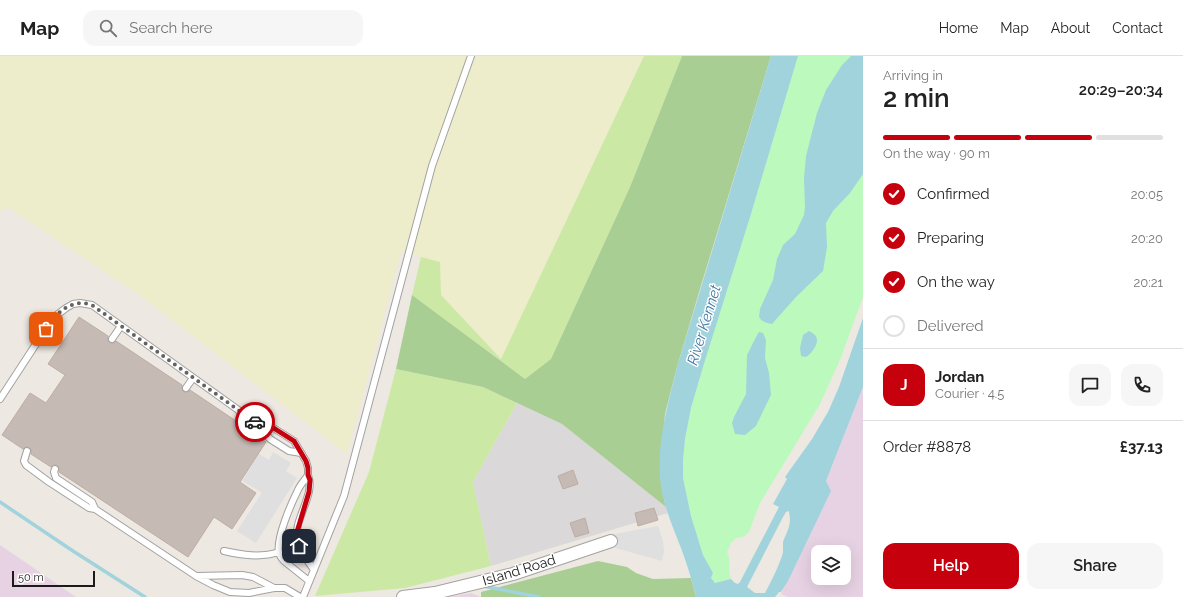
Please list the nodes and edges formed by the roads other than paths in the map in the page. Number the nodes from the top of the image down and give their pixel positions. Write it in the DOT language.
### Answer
graph roads {
  1 [pos="471,56"];
  2 [pos="121,326"];
  3 [pos="112,339"];
  4 [pos="193,378"];
  5 [pos="186,388"];
  6 [pos="0,399"];
  7 [pos="253,421"];
  8 [pos="246,427"];
  9 [pos="27,451"];
  10 [pos="301,453"];
  11 [pos="55,469"];
  12 [pos="308,475"];
  13 [pos="95,509"];
  14 [pos="611,541"];
  15 [pos="224,551"];
  16 [pos="278,552"];
  17 [pos="314,570"];
  18 [pos="196,576"];
  19 [pos="309,581"];
  20 [pos="274,588"];
  21 [pos="302,597"];
  22 [pos="403,597"];
  1 -- 17 [label="lane"];
  2 -- 3 [label="lane"];
  2 -- 4 [label="lane"];
  2 -- 6 [label="lane"];
  4 -- 5 [label="lane"];
  4 -- 7 [label="lane"];
  7 -- 8 [label="lane"];
  7 -- 10 [label="lane"];
  7 -- 10 [label="lane"];
  9 -- 13 [label="lane"];
  10 -- 12 [label="lane"];
  11 -- 13 [label="lane"];
  12 -- 16 [label="lane"];
  12 -- 17 [label="lane"];
  13 -- 18 [label="lane"];
  14 -- 22 [label="street, Island Road"];
  15 -- 16 [label="lane"];
  16 -- 19 [label="lane"];
  17 -- 19 [label="lane"];
  18 -- 20 [label="lane"];
  18 -- 20 [label="lane"];
  19 -- 21 [label="lane"];
  20 -- 21 [label="lane"];
}
